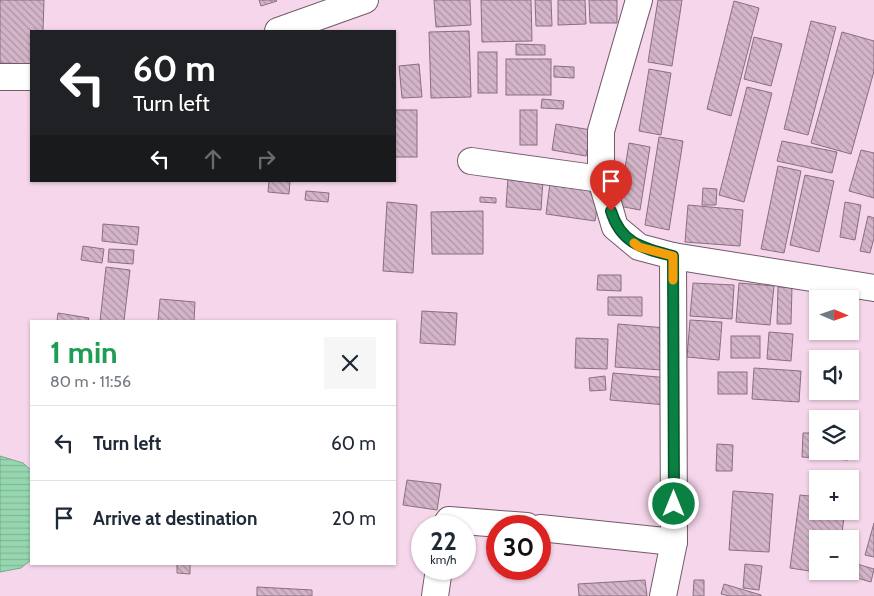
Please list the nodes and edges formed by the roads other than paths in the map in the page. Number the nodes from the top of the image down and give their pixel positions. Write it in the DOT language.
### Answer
graph roads {
  1 [pos="365,0"];
  2 [pos="639,0"];
  3 [pos="281,30"];
  4 [pos="0,77"];
  5 [pos="30,77"];
  6 [pos="470,161"];
  7 [pos="601,178"];
  8 [pos="673,256"];
  9 [pos="874,288"];
  10 [pos="551,529"];
  11 [pos="674,542"];
  12 [pos="437,580"];
  13 [pos="435,596"];
  14 [pos="663,596"];
  1 -- 3 [label="street"];
  2 -- 7 [label="street"];
  4 -- 5 [label="street"];
  6 -- 7 [label="street"];
  7 -- 8 [label="street"];
  8 -- 9 [label="street"];
  8 -- 11 [label="street"];
  10 -- 11 [label="street"];
  11 -- 14 [label="street"];
  12 -- 13 [label="street"];
}
